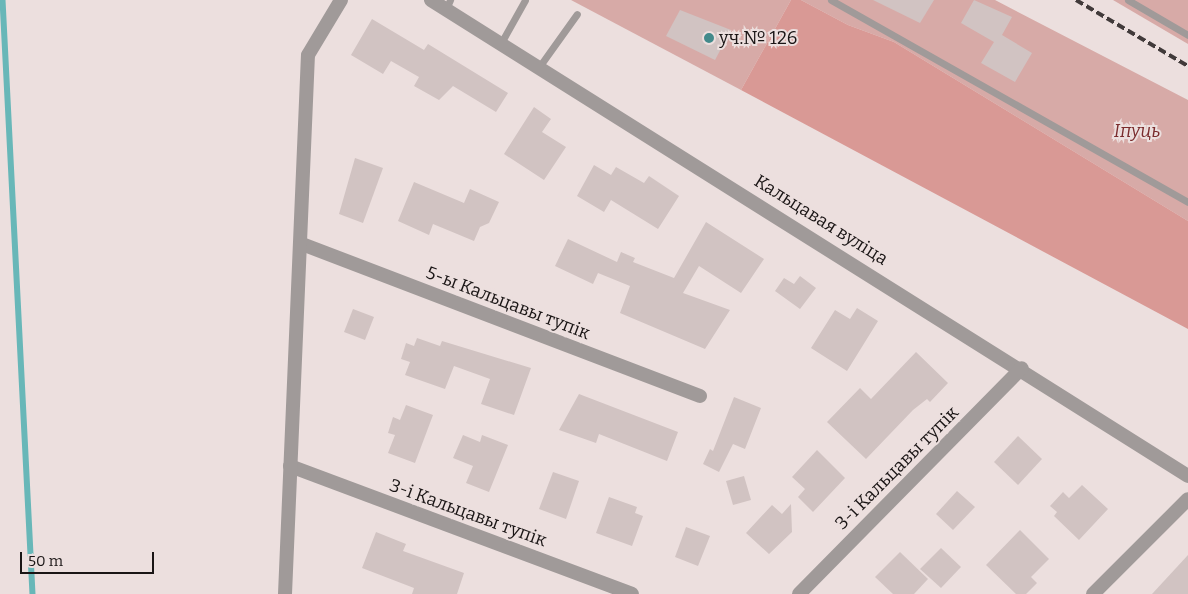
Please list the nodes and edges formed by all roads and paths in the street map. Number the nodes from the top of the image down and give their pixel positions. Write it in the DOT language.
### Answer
graph roads {
  1 [pos="341,0"];
  2 [pos="431,0"];
  3 [pos="525,0"];
  4 [pos="831,0"];
  5 [pos="1128,0"];
  6 [pos="448,5"];
  7 [pos="577,14"];
  8 [pos="1188,35"];
  9 [pos="501,43"];
  10 [pos="539,67"];
  11 [pos="1188,202"];
  12 [pos="302,244"];
  13 [pos="1022,368"];
  14 [pos="700,396"];
  15 [pos="290,466"];
  16 [pos="1188,476"];
  17 [pos="1188,499"];
  18 [pos="284,594"];
  19 [pos="632,594"];
  20 [pos="799,594"];
  21 [pos="1093,594"];
  1 -- 12 [label="street"];
  2 -- 6 [label="street, Кальцавая вуліца"];
  3 -- 9 [label="lane"];
  4 -- 11 [label="lane"];
  5 -- 8 [label="lane"];
  6 -- 9 [label="street, Кальцавая вуліца"];
  7 -- 10 [label="lane"];
  9 -- 10 [label="street, Кальцавая вуліца"];
  10 -- 13 [label="street, Кальцавая вуліца"];
  12 -- 14 [label="street, 5-ы Кальцавы тупік"];
  12 -- 15 [label="street"];
  13 -- 16 [label="street, Кальцавая вуліца"];
  13 -- 20 [label="street, 3-і Кальцавы тупік"];
  15 -- 18 [label="street"];
  15 -- 19 [label="street, 3-і Кальцавы тупік"];
  17 -- 21 [label="street"];
}
